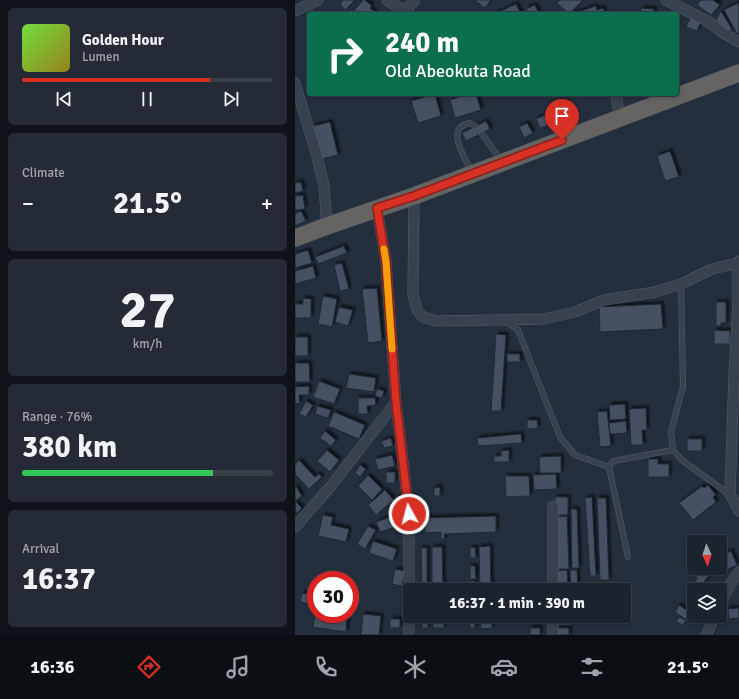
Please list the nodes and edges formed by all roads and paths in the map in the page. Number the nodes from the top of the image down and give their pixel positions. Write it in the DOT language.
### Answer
graph roads {
  1 [pos="318,0"];
  2 [pos="387,0"];
  3 [pos="415,0"];
  4 [pos="666,0"];
  5 [pos="295,11"];
  6 [pos="739,42"];
  7 [pos="739,73"];
  8 [pos="295,84"];
  9 [pos="616,96"];
  10 [pos="679,96"];
  11 [pos="679,96"];
  12 [pos="621,118"];
  13 [pos="475,126"];
  14 [pos="482,134"];
  15 [pos="503,162"];
  16 [pos="473,174"];
  17 [pos="414,196"];
  18 [pos="377,208"];
  19 [pos="327,226"];
  20 [pos="295,238"];
  21 [pos="738,262"];
  22 [pos="681,284"];
  23 [pos="505,320"];
  24 [pos="396,402"];
  25 [pos="673,450"];
  26 [pos="609,467"];
  27 [pos="730,494"];
  28 [pos="553,506"];
  29 [pos="739,511"];
  30 [pos="295,527"];
  31 [pos="628,557"];
  32 [pos="739,572"];
  33 [pos="553,583"];
  34 [pos="727,591"];
  35 [pos="553,623"];
  36 [pos="712,623"];
  37 [pos="409,635"];
  38 [pos="553,635"];
  39 [pos="706,635"];
  1 -- 5 [label="street"];
  2 -- 3 [label="street"];
  4 -- 6 [label="street"];
  7 -- 11 [label="highway"];
  8 -- 19 [label="street"];
  9 -- 12 [label="street"];
  10 -- 12 [label="highway"];
  12 -- 15 [label="highway"];
  13 -- 16 [label="lane"];
  14 -- 15 [label="lane"];
  15 -- 16 [label="highway"];
  16 -- 17 [label="highway"];
  17 -- 18 [label="highway"];
  17 -- 23 [label="street"];
  18 -- 19 [label="highway"];
  18 -- 24 [label="street"];
  19 -- 20 [label="highway"];
  21 -- 22 [label="street"];
  21 -- 27 [label="street"];
  22 -- 23 [label="street"];
  22 -- 25 [label="lane"];
  23 -- 26 [label="lane"];
  24 -- 30 [label="street"];
  24 -- 37 [label="street"];
  25 -- 26 [label="lane"];
  25 -- 27 [label="lane"];
  26 -- 31 [label="lane"];
  27 -- 29 [label="street"];
  28 -- 33 [label="street"];
  32 -- 34 [label="street"];
  35 -- 38 [label="street"];
  36 -- 39 [label="street"];
}
